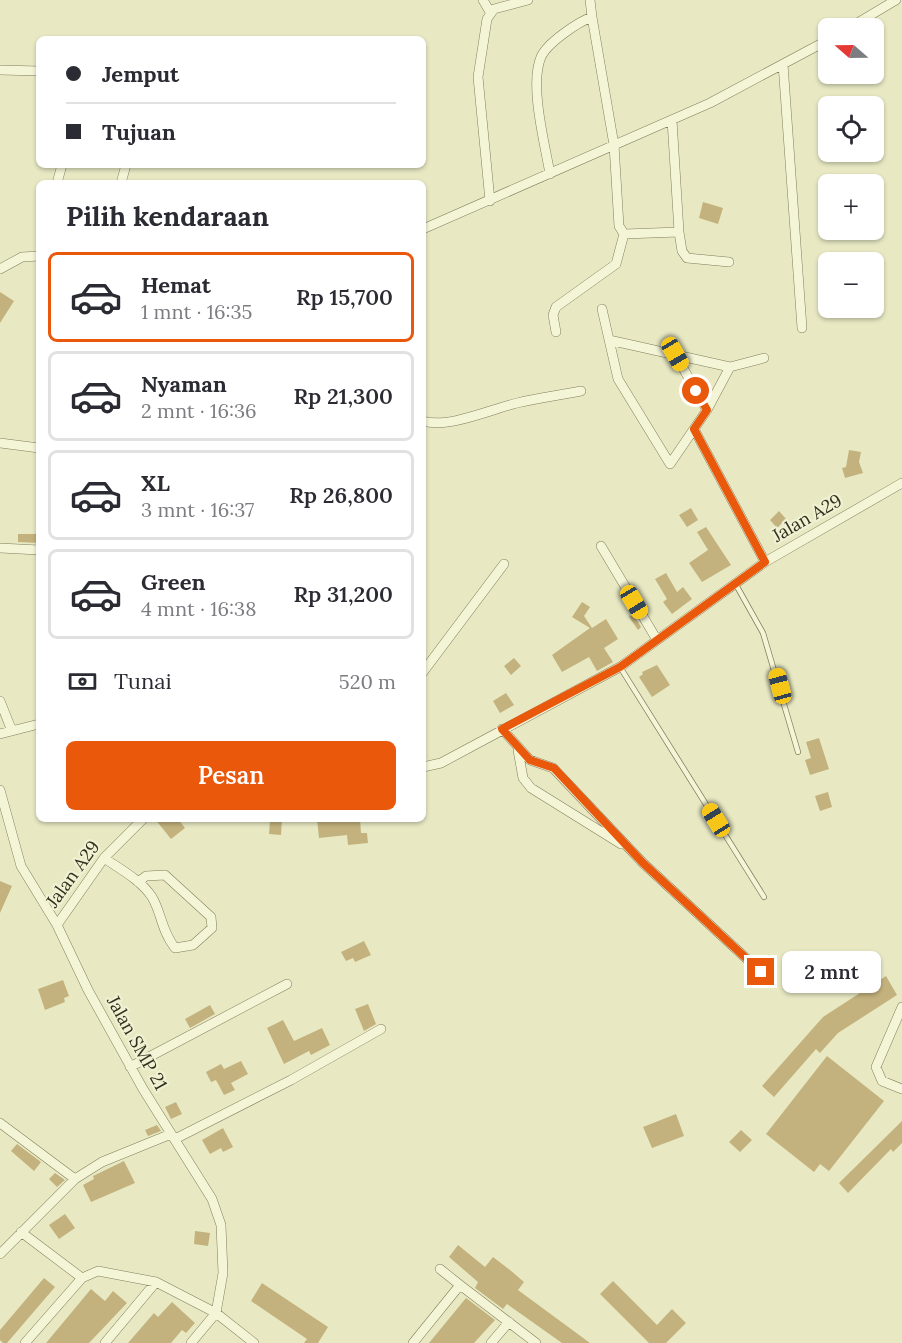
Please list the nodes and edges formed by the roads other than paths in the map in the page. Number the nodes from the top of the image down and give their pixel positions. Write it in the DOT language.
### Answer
graph roads {
  1 [pos="483,0"];
  2 [pos="528,0"];
  3 [pos="590,0"];
  4 [pos="896,0"];
  5 [pos="490,12"];
  6 [pos="592,17"];
  7 [pos="866,18"];
  8 [pos="818,45"];
  9 [pos="783,64"];
  10 [pos="0,70"];
  11 [pos="36,71"];
  12 [pos="672,120"];
  13 [pos="614,145"];
  14 [pos="550,174"];
  15 [pos="490,201"];
  16 [pos="426,228"];
  17 [pos="679,232"];
  18 [pos="624,234"];
  19 [pos="36,255"];
  20 [pos="729,262"];
  21 [pos="0,269"];
  22 [pos="602,309"];
  23 [pos="802,328"];
  24 [pos="556,332"];
  25 [pos="609,340"];
  26 [pos="675,354"];
  27 [pos="764,358"];
  28 [pos="730,367"];
  29 [pos="581,391"];
  30 [pos="707,410"];
  31 [pos="426,422"];
  32 [pos="694,429"];
  33 [pos="0,443"];
  34 [pos="36,448"];
  35 [pos="902,483"];
  36 [pos="601,546"];
  37 [pos="0,548"];
  38 [pos="36,550"];
  39 [pos="765,562"];
  40 [pos="504,564"];
  41 [pos="735,583"];
  42 [pos="657,640"];
  43 [pos="620,667"];
  44 [pos="426,668"];
  45 [pos="0,701"];
  46 [pos="36,724"];
  47 [pos="502,729"];
  48 [pos="12,731"];
  49 [pos="0,734"];
  50 [pos="518,750"];
  51 [pos="798,752"];
  52 [pos="426,766"];
  53 [pos="0,790"];
  54 [pos="140,822"];
  55 [pos="633,852"];
  56 [pos="104,858"];
  57 [pos="138,882"];
  58 [pos="764,897"];
  59 [pos="57,925"];
  60 [pos="761,972"];
  61 [pos="287,984"];
  62 [pos="902,1007"];
  63 [pos="381,1029"];
  64 [pos="130,1067"];
  65 [pos="902,1089"];
  66 [pos="0,1123"];
  67 [pos="173,1137"];
  68 [pos="75,1179"];
  69 [pos="21,1232"];
  70 [pos="0,1254"];
  71 [pos="440,1269"];
  72 [pos="82,1278"];
  73 [pos="156,1282"];
  74 [pos="460,1285"];
  75 [pos="216,1313"];
  76 [pos="509,1322"];
  77 [pos="25,1343"];
  78 [pos="105,1343"];
  79 [pos="191,1343"];
  80 [pos="254,1343"];
  81 [pos="413,1343"];
  82 [pos="491,1343"];
  83 [pos="536,1343"];
  1 -- 5 [label="street"];
  2 -- 5 [label="street"];
  3 -- 6 [label="street"];
  4 -- 7 [label="street"];
  5 -- 15 [label="street"];
  6 -- 13 [label="street"];
  6 -- 14 [label="street"];
  8 -- 9 [label="street"];
  9 -- 12 [label="street"];
  9 -- 23 [label="street"];
  10 -- 11 [label="street"];
  12 -- 13 [label="street"];
  12 -- 17 [label="street"];
  13 -- 14 [label="street"];
  13 -- 18 [label="street"];
  14 -- 15 [label="street"];
  15 -- 16 [label="street"];
  17 -- 18 [label="street"];
  17 -- 20 [label="street"];
  18 -- 24 [label="street"];
  19 -- 21 [label="street"];
  22 -- 25 [label="street"];
  25 -- 26 [label="street"];
  25 -- 32 [label="street"];
  26 -- 28 [label="street"];
  26 -- 30 [label="street"];
  27 -- 28 [label="street"];
  28 -- 30 [label="street"];
  29 -- 31 [label="street"];
  30 -- 32 [label="street"];
  32 -- 39 [label="street"];
  33 -- 34 [label="street"];
  35 -- 39 [label="street, Jalan A29"];
  36 -- 42 [label="street"];
  37 -- 38 [label="street"];
  39 -- 41 [label="street, Jalan A29"];
  40 -- 44 [label="street"];
  41 -- 42 [label="street, Jalan A29"];
  41 -- 51 [label="lane"];
  42 -- 43 [label="street, Jalan A29"];
  43 -- 47 [label="street, Jalan A29"];
  43 -- 58 [label="lane"];
  45 -- 48 [label="street"];
  46 -- 48 [label="street"];
  47 -- 50 [label="street"];
  47 -- 52 [label="street, Jalan A29"];
  48 -- 49 [label="street"];
  50 -- 55 [label="street"];
  50 -- 55 [label="street"];
  53 -- 59 [label="street, Jalan SMP 21"];
  54 -- 56 [label="street, Jalan A29"];
  55 -- 60 [label="street"];
  56 -- 57 [label="street"];
  56 -- 59 [label="street, Jalan A29"];
  57 -- 57 [label="street"];
  59 -- 64 [label="street, Jalan SMP 21"];
  61 -- 64 [label="street"];
  62 -- 65 [label="street"];
  63 -- 67 [label="street"];
  64 -- 67 [label="street, Jalan SMP 21"];
  66 -- 68 [label="street"];
  67 -- 68 [label="street"];
  67 -- 75 [label="street, Jalan SMP 21"];
  68 -- 69 [label="street"];
  69 -- 70 [label="street"];
  69 -- 72 [label="street"];
  71 -- 74 [label="street"];
  72 -- 73 [label="street"];
  72 -- 77 [label="street"];
  73 -- 75 [label="street"];
  73 -- 78 [label="street"];
  74 -- 76 [label="street"];
  74 -- 81 [label="street"];
  75 -- 79 [label="street"];
  75 -- 80 [label="street"];
  76 -- 82 [label="street"];
  76 -- 83 [label="street"];
}
